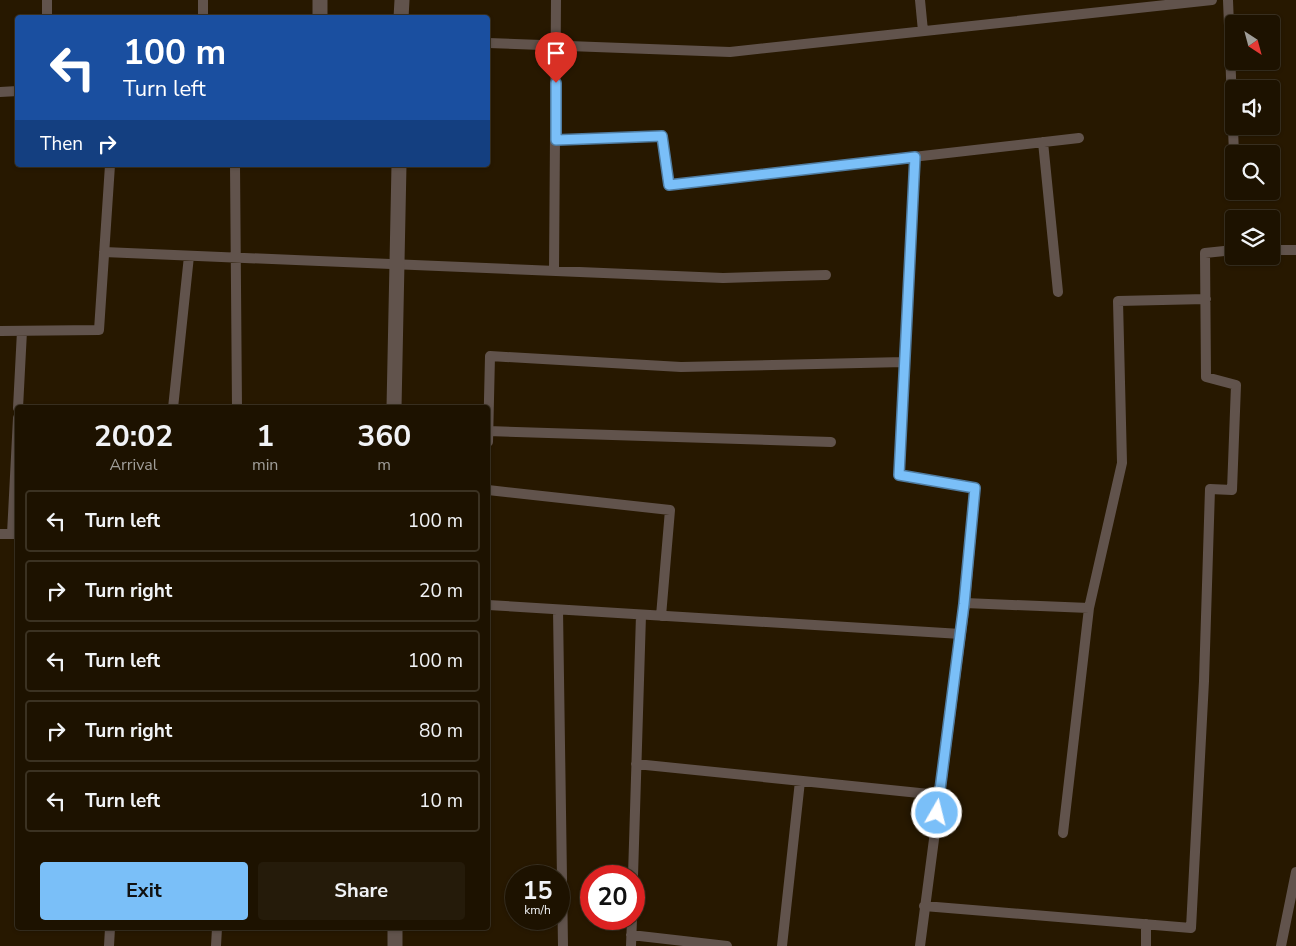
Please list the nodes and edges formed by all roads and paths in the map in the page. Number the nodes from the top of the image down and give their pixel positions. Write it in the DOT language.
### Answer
graph roads {
  1 [pos="47,0"];
  2 [pos="203,0"];
  3 [pos="320,0"];
  4 [pos="402,0"];
  5 [pos="556,0"];
  6 [pos="920,0"];
  7 [pos="1212,0"];
  8 [pos="1228,0"];
  9 [pos="47,15"];
  10 [pos="203,15"];
  11 [pos="320,15"];
  12 [pos="401,15"];
  13 [pos="923,32"];
  14 [pos="490,43"];
  15 [pos="555,45"];
  16 [pos="15,91"];
  17 [pos="0,92"];
  18 [pos="1080,138"];
  19 [pos="556,140"];
  20 [pos="1043,142"];
  21 [pos="1234,145"];
  22 [pos="915,157"];
  23 [pos="110,167"];
  24 [pos="235,167"];
  25 [pos="399,167"];
  26 [pos="1280,250"];
  27 [pos="1296,250"];
  28 [pos="1225,251"];
  29 [pos="104,252"];
  30 [pos="189,256"];
  31 [pos="236,258"];
  32 [pos="397,265"];
  33 [pos="554,271"];
  34 [pos="826,275"];
  35 [pos="1058,292"];
  36 [pos="1206,299"];
  37 [pos="0,331"];
  38 [pos="22,331"];
  39 [pos="904,362"];
  40 [pos="18,405"];
  41 [pos="173,405"];
  42 [pos="237,405"];
  43 [pos="394,405"];
  44 [pos="489,405"];
  45 [pos="490,431"];
  46 [pos="831,442"];
  47 [pos="490,490"];
  48 [pos="0,534"];
  49 [pos="15,534"];
  50 [pos="964,604"];
  51 [pos="490,605"];
  52 [pos="1088,608"];
  53 [pos="558,610"];
  54 [pos="641,615"];
  55 [pos="661,616"];
  56 [pos="961,634"];
  57 [pos="636,764"];
  58 [pos="800,781"];
  59 [pos="939,795"];
  60 [pos="1063,833"];
  61 [pos="633,865"];
  62 [pos="1296,872"];
  63 [pos="924,906"];
  64 [pos="1146,924"];
  65 [pos="110,930"];
  66 [pos="217,930"];
  67 [pos="395,930"];
  68 [pos="631,941"];
  69 [pos="109,946"];
  70 [pos="216,946"];
  71 [pos="395,946"];
  72 [pos="563,946"];
  73 [pos="727,946"];
  74 [pos="782,946"];
  75 [pos="920,946"];
  76 [pos="1146,946"];
  77 [pos="1281,946"];
  1 -- 9 [label="lane"];
  2 -- 10 [label="lane"];
  3 -- 11 [label="street"];
  4 -- 12 [label="street"];
  5 -- 15 [label="lane"];
  6 -- 13 [label="lane"];
  7 -- 13 [label="lane"];
  8 -- 21 [label="lane"];
  13 -- 15 [label="lane"];
  14 -- 15 [label="lane"];
  15 -- 19 [label="lane"];
  16 -- 17 [label="lane"];
  18 -- 20 [label="lane"];
  19 -- 22 [label="lane"];
  19 -- 33 [label="lane"];
  20 -- 22 [label="lane"];
  20 -- 35 [label="lane"];
  22 -- 39 [label="lane"];
  23 -- 29 [label="lane"];
  24 -- 31 [label="lane"];
  25 -- 32 [label="street"];
  26 -- 27 [label="lane"];
  28 -- 36 [label="lane"];
  29 -- 30 [label="lane"];
  29 -- 38 [label="lane"];
  30 -- 31 [label="lane"];
  30 -- 41 [label="lane"];
  31 -- 32 [label="lane"];
  31 -- 42 [label="lane"];
  32 -- 33 [label="lane"];
  32 -- 43 [label="street"];
  33 -- 34 [label="lane"];
  36 -- 52 [label="lane"];
  36 -- 64 [label="lane"];
  37 -- 38 [label="lane"];
  38 -- 40 [label="lane"];
  39 -- 44 [label="lane"];
  39 -- 50 [label="lane"];
  45 -- 46 [label="lane"];
  47 -- 55 [label="lane"];
  48 -- 49 [label="lane"];
  50 -- 52 [label="lane"];
  50 -- 56 [label="lane"];
  51 -- 53 [label="lane"];
  52 -- 60 [label="lane"];
  53 -- 54 [label="lane"];
  53 -- 72 [label="lane"];
  54 -- 55 [label="lane"];
  54 -- 57 [label="lane"];
  55 -- 56 [label="lane"];
  56 -- 59 [label="lane"];
  57 -- 58 [label="lane"];
  57 -- 61 [label="lane"];
  58 -- 59 [label="lane"];
  58 -- 74 [label="lane"];
  59 -- 63 [label="lane"];
  62 -- 77 [label="lane"];
  63 -- 64 [label="lane"];
  63 -- 75 [label="lane"];
  64 -- 76 [label="lane"];
  65 -- 69 [label="lane"];
  66 -- 70 [label="lane"];
  67 -- 71 [label="street"];
  68 -- 73 [label="lane"];
}
